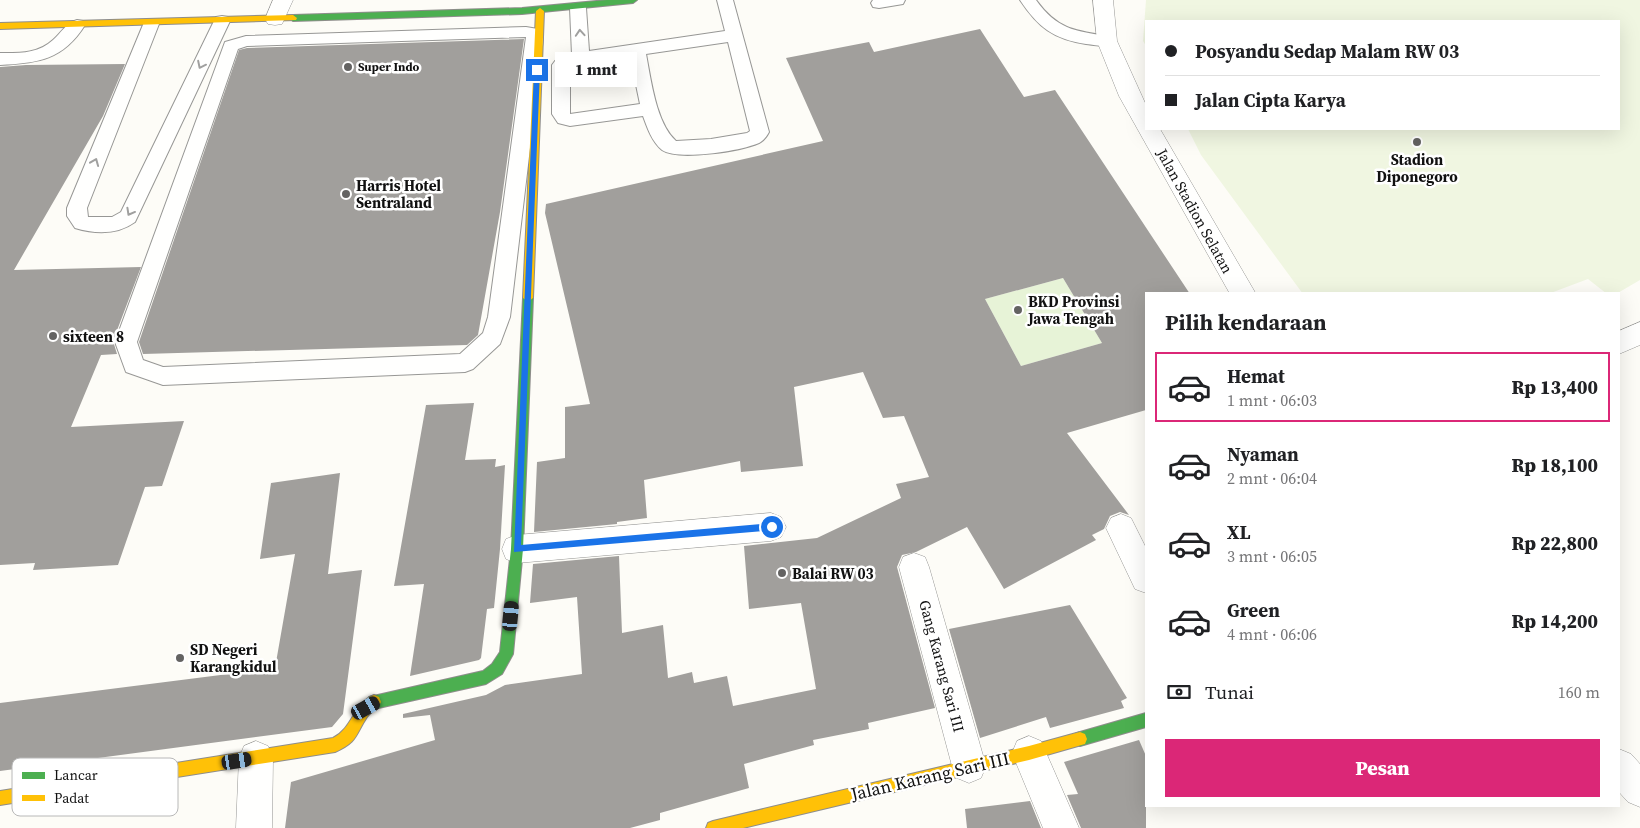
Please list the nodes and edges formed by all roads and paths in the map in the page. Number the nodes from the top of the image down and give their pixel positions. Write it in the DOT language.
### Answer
graph roads {
  1 [pos="283,0"];
  2 [pos="633,0"];
  3 [pos="725,0"];
  4 [pos="897,0"];
  5 [pos="1028,0"];
  6 [pos="1103,0"];
  7 [pos="878,4"];
  8 [pos="578,8"];
  9 [pos="540,10"];
  10 [pos="496,13"];
  11 [pos="275,19"];
  12 [pos="222,21"];
  13 [pos="151,24"];
  14 [pos="77,25"];
  15 [pos="0,26"];
  16 [pos="482,33"];
  17 [pos="735,36"];
  18 [pos="280,40"];
  19 [pos="1107,41"];
  20 [pos="637,50"];
  21 [pos="581,58"];
  22 [pos="0,59"];
  23 [pos="649,109"];
  24 [pos="1145,122"];
  25 [pos="1150,130"];
  26 [pos="1242,292"];
  27 [pos="1640,334"];
  28 [pos="1620,343"];
  29 [pos="772,527"];
  30 [pos="1121,528"];
  31 [pos="517,549"];
  32 [pos="914,567"];
  33 [pos="1145,577"];
  34 [pos="1145,720"];
  35 [pos="1029,754"];
  36 [pos="256,758"];
  37 [pos="969,766"];
  38 [pos="1620,767"];
  39 [pos="178,770"];
  40 [pos="1640,790"];
  41 [pos="254,828"];
  42 [pos="713,828"];
  43 [pos="1061,828"];
  1 -- 11 [label="street"];
  2 -- 8 [label="street"];
  3 -- 17 [label="lane"];
  4 -- 7 [label="lane"];
  5 -- 19 [label="lane"];
  6 -- 19 [label="street"];
  8 -- 9 [label="street"];
  21 -- 8 [label="lane, one-way"];
  9 -- 10 [label="street"];
  9 -- 31 [label="street"];
  10 -- 11 [label="street"];
  10 -- 16 [label="lane"];
  11 -- 12 [label="street"];
  11 -- 18 [label="lane"];
  12 -- 13 [label="street"];
  12 -- 13 [label="lane, one-way"];
  13 -- 14 [label="street"];
  14 -- 15 [label="street"];
  14 -- 22 [label="lane"];
  16 -- 18 [label="lane"];
  16 -- 18 [label="lane"];
  17 -- 20 [label="lane"];
  17 -- 23 [label="lane"];
  19 -- 24 [label="street"];
  20 -- 21 [label="lane"];
  20 -- 23 [label="lane"];
  21 -- 23 [label="lane"];
  25 -- 26 [label="street, Jalan Stadion Selatan"];
  27 -- 28 [label="street"];
  29 -- 31 [label="street"];
  30 -- 33 [label="street"];
  31 -- 36 [label="street"];
  32 -- 37 [label="street, Gang Karang Sari III"];
  34 -- 35 [label="street, Jalan Karang Sari III"];
  35 -- 37 [label="street, Jalan Karang Sari III"];
  35 -- 43 [label="street"];
  36 -- 39 [label="street"];
  36 -- 41 [label="street"];
  37 -- 42 [label="street, Jalan Karang Sari III"];
  38 -- 40 [label="street"];
}
